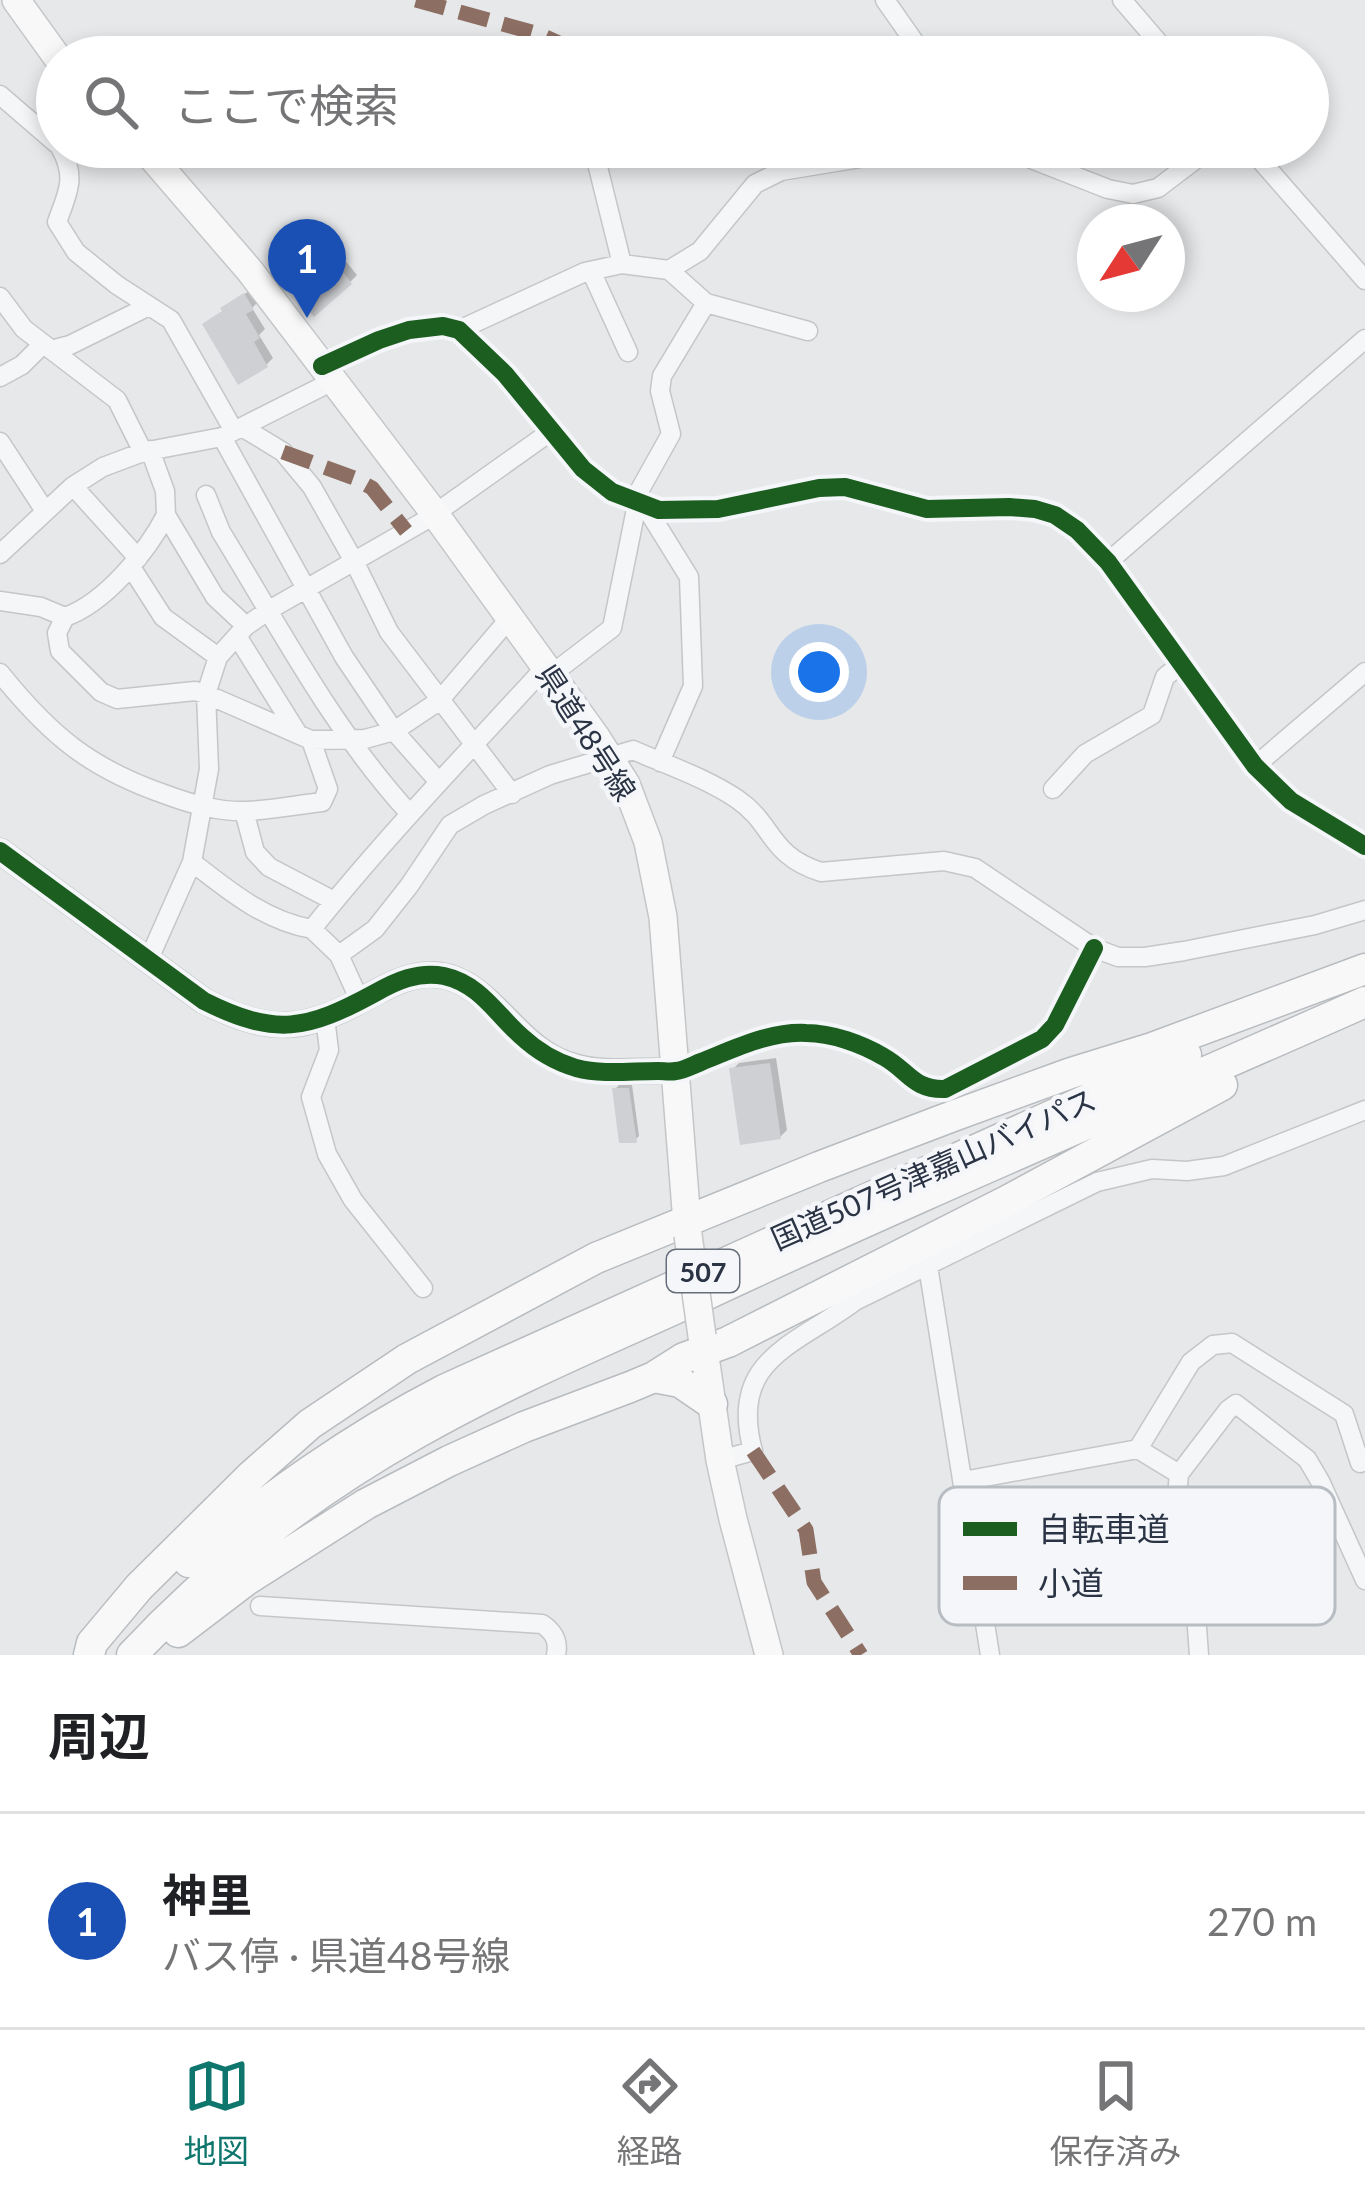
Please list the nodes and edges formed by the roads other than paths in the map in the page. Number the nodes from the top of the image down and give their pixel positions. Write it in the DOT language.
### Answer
graph roads {
  1 [pos="16,0"];
  2 [pos="884,0"];
  3 [pos="1122,0"];
  4 [pos="42,36"];
  5 [pos="910,36"];
  6 [pos="1153,36"];
  7 [pos="0,95"];
  8 [pos="36,126"];
  9 [pos="70,168"];
  10 [pos="161,168"];
  11 [pos="598,168"];
  12 [pos="794,168"];
  13 [pos="1054,168"];
  14 [pos="1184,168"];
  15 [pos="1267,168"];
  16 [pos="622,265"];
  17 [pos="669,270"];
  18 [pos="592,271"];
  19 [pos="1365,280"];
  20 [pos="0,297"];
  21 [pos="706,303"];
  22 [pos="149,306"];
  23 [pos="459,329"];
  24 [pos="808,331"];
  25 [pos="1365,339"];
  26 [pos="47,347"];
  27 [pos="628,352"];
  28 [pos="327,374"];
  29 [pos="0,377"];
  30 [pos="550,431"];
  31 [pos="233,432"];
  32 [pos="0,442"];
  33 [pos="147,451"];
  34 [pos="73,486"];
  35 [pos="206,495"];
  36 [pos="638,504"];
  37 [pos="45,511"];
  38 [pos="435,514"];
  39 [pos="166,515"];
  40 [pos="0,554"];
  41 [pos="1108,562"];
  42 [pos="134,563"];
  43 [pos="355,563"];
  44 [pos="305,588"];
  45 [pos="0,601"];
  46 [pos="269,610"];
  47 [pos="65,617"];
  48 [pos="512,620"];
  49 [pos="241,631"];
  50 [pos="218,657"];
  51 [pos="1181,664"];
  52 [pos="550,671"];
  53 [pos="1365,672"];
  54 [pos="0,673"];
  55 [pos="206,694"];
  56 [pos="439,701"];
  57 [pos="394,731"];
  58 [pos="304,737"];
  59 [pos="349,739"];
  60 [pos="474,745"];
  61 [pos="610,757"];
  62 [pos="660,762"];
  63 [pos="1255,766"];
  64 [pos="439,782"];
  65 [pos="1053,789"];
  66 [pos="512,794"];
  67 [pos="201,807"];
  68 [pos="244,812"];
  69 [pos="410,814"];
  70 [pos="1365,846"];
  71 [pos="0,851"];
  72 [pos="192,862"];
  73 [pos="334,901"];
  74 [pos="1365,910"];
  75 [pos="312,928"];
  76 [pos="1094,948"];
  77 [pos="339,955"];
  78 [pos="148,961"];
  79 [pos="1365,972"];
  80 [pos="360,1001"];
  81 [pos="1365,1006"];
  82 [pos="325,1018"];
  83 [pos="675,1071"];
  84 [pos="1365,1110"];
  85 [pos="687,1227"];
  86 [pos="928,1266"];
  87 [pos="423,1288"];
  88 [pos="703,1344"];
  89 [pos="654,1377"];
  90 [pos="712,1404"];
  91 [pos="1138,1449"];
  92 [pos="720,1460"];
  93 [pos="1365,1460"];
  94 [pos="1179,1474"];
  95 [pos="963,1481"];
  96 [pos="964,1487"];
  97 [pos="1178,1487"];
  98 [pos="1323,1487"];
  99 [pos="1335,1514"];
  100 [pos="1365,1580"];
  101 [pos="260,1606"];
  102 [pos="985,1625"];
  103 [pos="1197,1625"];
  104 [pos="92,1655"];
  105 [pos="132,1655"];
  106 [pos="153,1655"];
  107 [pos="556,1655"];
  108 [pos="769,1655"];
  109 [pos="990,1655"];
  110 [pos="1199,1655"];
  1 -- 4 [label="main road"];
  2 -- 5 [label="street"];
  3 -- 6 [label="street"];
  7 -- 8 [label="street"];
  9 -- 22 [label="street"];
  10 -- 28 [label="main road, 県道48号線"];
  11 -- 16 [label="street"];
  12 -- 17 [label="street"];
  13 -- 14 [label="street"];
  15 -- 19 [label="street"];
  16 -- 17 [label="street"];
  16 -- 18 [label="street"];
  17 -- 21 [label="street"];
  18 -- 23 [label="street"];
  18 -- 27 [label="street"];
  20 -- 26 [label="street"];
  21 -- 24 [label="street"];
  21 -- 36 [label="street"];
  22 -- 26 [label="street"];
  22 -- 31 [label="street"];
  23 -- 28 [label="street"];
  23 -- 30 [label="street"];
  25 -- 41 [label="street"];
  26 -- 29 [label="street"];
  26 -- 33 [label="street"];
  28 -- 31 [label="street"];
  28 -- 38 [label="main road, 県道48号線"];
  30 -- 36 [label="street"];
  30 -- 38 [label="street"];
  31 -- 33 [label="street"];
  31 -- 43 [label="street"];
  31 -- 44 [label="street"];
  32 -- 37 [label="street"];
  33 -- 34 [label="street"];
  33 -- 39 [label="street"];
  34 -- 37 [label="street"];
  34 -- 42 [label="street"];
  35 -- 46 [label="street"];
  36 -- 41 [label="street"];
  36 -- 52 [label="street"];
  36 -- 62 [label="street"];
  37 -- 40 [label="street"];
  38 -- 43 [label="street"];
  38 -- 48 [label="main road, 県道48号線"];
  39 -- 42 [label="street"];
  39 -- 49 [label="street"];
  41 -- 51 [label="street"];
  42 -- 47 [label="street"];
  42 -- 50 [label="street"];
  43 -- 44 [label="street"];
  43 -- 56 [label="street"];
  44 -- 46 [label="street"];
  44 -- 57 [label="street"];
  45 -- 47 [label="street"];
  46 -- 49 [label="street"];
  46 -- 59 [label="street"];
  47 -- 55 [label="street"];
  48 -- 52 [label="main road, 県道48号線"];
  48 -- 56 [label="street"];
  49 -- 50 [label="street"];
  49 -- 58 [label="street"];
  50 -- 55 [label="street"];
  51 -- 63 [label="street"];
  51 -- 65 [label="street"];
  52 -- 60 [label="street"];
  52 -- 61 [label="main road, 県道48号線"];
  53 -- 63 [label="street"];
  54 -- 67 [label="street"];
  55 -- 58 [label="street"];
  55 -- 67 [label="street"];
  56 -- 57 [label="street"];
  56 -- 60 [label="street"];
  57 -- 59 [label="street"];
  57 -- 64 [label="street"];
  58 -- 59 [label="street"];
  58 -- 68 [label="street"];
  59 -- 69 [label="street"];
  60 -- 64 [label="street"];
  60 -- 66 [label="street"];
  61 -- 62 [label="street"];
  61 -- 66 [label="street"];
  61 -- 83 [label="main road, 県道48号線"];
  62 -- 76 [label="street"];
  63 -- 70 [label="street"];
  64 -- 69 [label="street"];
  66 -- 77 [label="street"];
  67 -- 68 [label="street"];
  67 -- 72 [label="street"];
  68 -- 73 [label="street"];
  69 -- 73 [label="street"];
  71 -- 78 [label="street"];
  72 -- 75 [label="street"];
  72 -- 78 [label="street"];
  73 -- 75 [label="street"];
  74 -- 76 [label="street"];
  75 -- 77 [label="street"];
  76 -- 83 [label="street"];
  77 -- 80 [label="street"];
  78 -- 82 [label="street"];
  79 -- 85 [label="highway"];
  79 -- 104 [label="highway, 国道507号津嘉山バイパス / 507"];
  80 -- 82 [label="street"];
  80 -- 83 [label="street"];
  81 -- 88 [label="highway"];
  81 -- 105 [label="highway, 国道507号津嘉山バイパス / 507"];
  82 -- 87 [label="street"];
  83 -- 85 [label="main road, 県道48号線"];
  84 -- 86 [label="street"];
  85 -- 88 [label="main road, 県道48号線, bridge"];
  85 -- 104 [label="highway"];
  86 -- 92 [label="street"];
  86 -- 95 [label="street"];
  88 -- 89 [label="highway"];
  88 -- 90 [label="main road, 県道48号線"];
  89 -- 90 [label="highway"];
  89 -- 106 [label="highway"];
  90 -- 92 [label="main road, 県道48号線"];
  91 -- 93 [label="street"];
  91 -- 94 [label="street"];
  91 -- 95 [label="street"];
  92 -- 108 [label="main road, 県道48号線"];
  94 -- 97 [label="street"];
  94 -- 98 [label="street"];
  95 -- 96 [label="street"];
  99 -- 100 [label="street"];
  101 -- 107 [label="street"];
  102 -- 109 [label="street"];
  103 -- 110 [label="street"];
}
